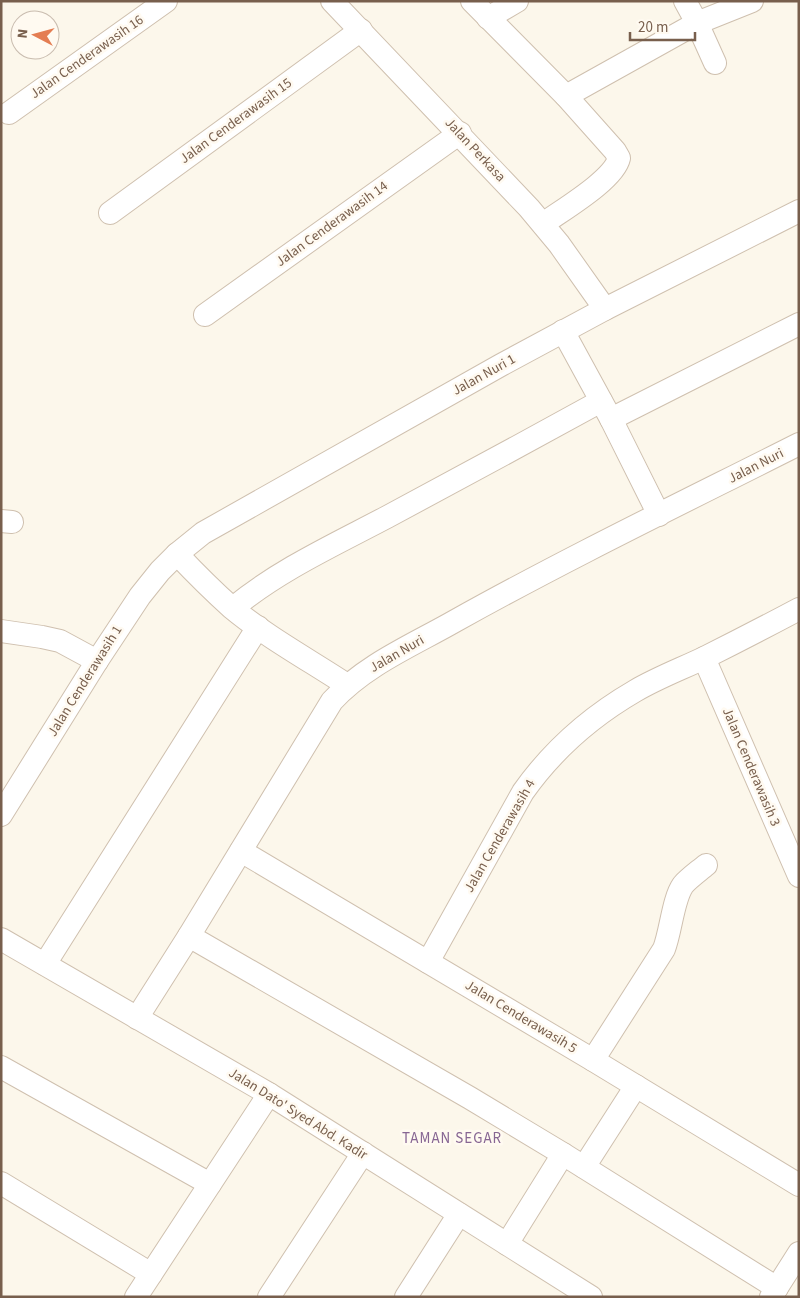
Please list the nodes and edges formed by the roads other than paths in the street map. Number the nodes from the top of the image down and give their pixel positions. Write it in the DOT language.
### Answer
graph roads {
  1 [pos="166,1"];
  2 [pos="332,1"];
  3 [pos="472,1"];
  4 [pos="517,1"];
  5 [pos="685,1"];
  6 [pos="752,1"];
  7 [pos="488,18"];
  8 [pos="697,24"];
  9 [pos="361,30"];
  10 [pos="715,63"];
  11 [pos="566,96"];
  12 [pos="9,113"];
  13 [pos="460,133"];
  14 [pos="799,211"];
  15 [pos="110,213"];
  16 [pos="543,224"];
  17 [pos="605,309"];
  18 [pos="205,315"];
  19 [pos="799,324"];
  20 [pos="563,331"];
  21 [pos="606,410"];
  22 [pos="799,444"];
  23 [pos="659,515"];
  24 [pos="177,554"];
  25 [pos="233,608"];
  26 [pos="799,609"];
  27 [pos="258,628"];
  28 [pos="1,632"];
  29 [pos="704,658"];
  30 [pos="97,661"];
  31 [pos="347,685"];
  32 [pos="1,815"];
  33 [pos="241,852"];
  34 [pos="706,865"];
  35 [pos="799,876"];
  36 [pos="189,936"];
  37 [pos="1,939"];
  38 [pos="428,962"];
  39 [pos="45,964"];
  40 [pos="137,1018"];
  41 [pos="593,1060"];
  42 [pos="1,1067"];
  43 [pos="636,1086"];
  44 [pos="269,1094"];
  45 [pos="363,1153"];
  46 [pos="563,1154"];
  47 [pos="584,1167"];
  48 [pos="1,1183"];
  49 [pos="210,1184"];
  50 [pos="799,1185"];
  51 [pos="459,1214"];
  52 [pos="507,1244"];
  53 [pos="799,1252"];
  54 [pos="151,1274"];
  55 [pos="774,1292"];
  56 [pos="136,1297"];
  57 [pos="269,1297"];
  58 [pos="406,1297"];
  59 [pos="591,1297"];
  1 -- 12 [label="street, Jalan Cenderawasih 16"];
  2 -- 9 [label="street, Jalan Perkasa"];
  3 -- 7 [label="street"];
  4 -- 7 [label="street"];
  5 -- 8 [label="street"];
  6 -- 8 [label="street"];
  7 -- 11 [label="street"];
  8 -- 10 [label="street"];
  8 -- 11 [label="street"];
  9 -- 13 [label="street, Jalan Perkasa"];
  9 -- 15 [label="street, Jalan Cenderawasih 15"];
  11 -- 16 [label="street"];
  13 -- 16 [label="street, Jalan Perkasa"];
  13 -- 18 [label="street, Jalan Cenderawasih 14"];
  14 -- 17 [label="street, Jalan Nuri 1"];
  16 -- 17 [label="street, Jalan Perkasa"];
  17 -- 20 [label="street, Jalan Nuri 1"];
  19 -- 21 [label="street"];
  20 -- 21 [label="street"];
  20 -- 24 [label="street, Jalan Nuri 1"];
  21 -- 23 [label="street"];
  21 -- 25 [label="street"];
  22 -- 23 [label="street, Jalan Nuri"];
  23 -- 31 [label="street, Jalan Nuri"];
  24 -- 25 [label="street"];
  24 -- 30 [label="street, Jalan Cenderawasih 1"];
  25 -- 27 [label="street"];
  26 -- 29 [label="street, Jalan Cenderawasih 4"];
  27 -- 31 [label="street"];
  27 -- 39 [label="street"];
  28 -- 30 [label="street"];
  29 -- 35 [label="street, Jalan Cenderawasih 3"];
  29 -- 38 [label="street, Jalan Cenderawasih 4"];
  30 -- 32 [label="street, Jalan Cenderawasih 1"];
  31 -- 33 [label="street, Jalan Nuri"];
  33 -- 36 [label="street, Jalan Nuri"];
  33 -- 38 [label="street, Jalan Cenderawasih 5"];
  34 -- 41 [label="street"];
  36 -- 40 [label="street, Jalan Nuri"];
  36 -- 46 [label="street"];
  37 -- 39 [label="street, Jalan Dato' Syed Abd. Kadir"];
  38 -- 41 [label="street, Jalan Cenderawasih 5"];
  39 -- 40 [label="street, Jalan Dato' Syed Abd. Kadir"];
  40 -- 44 [label="street, Jalan Dato' Syed Abd. Kadir"];
  41 -- 43 [label="street, Jalan Cenderawasih 5"];
  42 -- 49 [label="street"];
  43 -- 47 [label="street"];
  43 -- 50 [label="street, Jalan Cenderawasih 5"];
  44 -- 45 [label="street, Jalan Dato' Syed Abd. Kadir"];
  44 -- 49 [label="street"];
  45 -- 51 [label="street, Jalan Dato' Syed Abd. Kadir"];
  45 -- 57 [label="street"];
  46 -- 47 [label="street"];
  46 -- 52 [label="street"];
  47 -- 55 [label="street"];
  48 -- 54 [label="street"];
  49 -- 54 [label="street"];
  51 -- 52 [label="street, Jalan Dato' Syed Abd. Kadir"];
  51 -- 58 [label="street"];
  52 -- 59 [label="street, Jalan Dato' Syed Abd. Kadir"];
  53 -- 55 [label="street"];
  54 -- 56 [label="street"];
}
